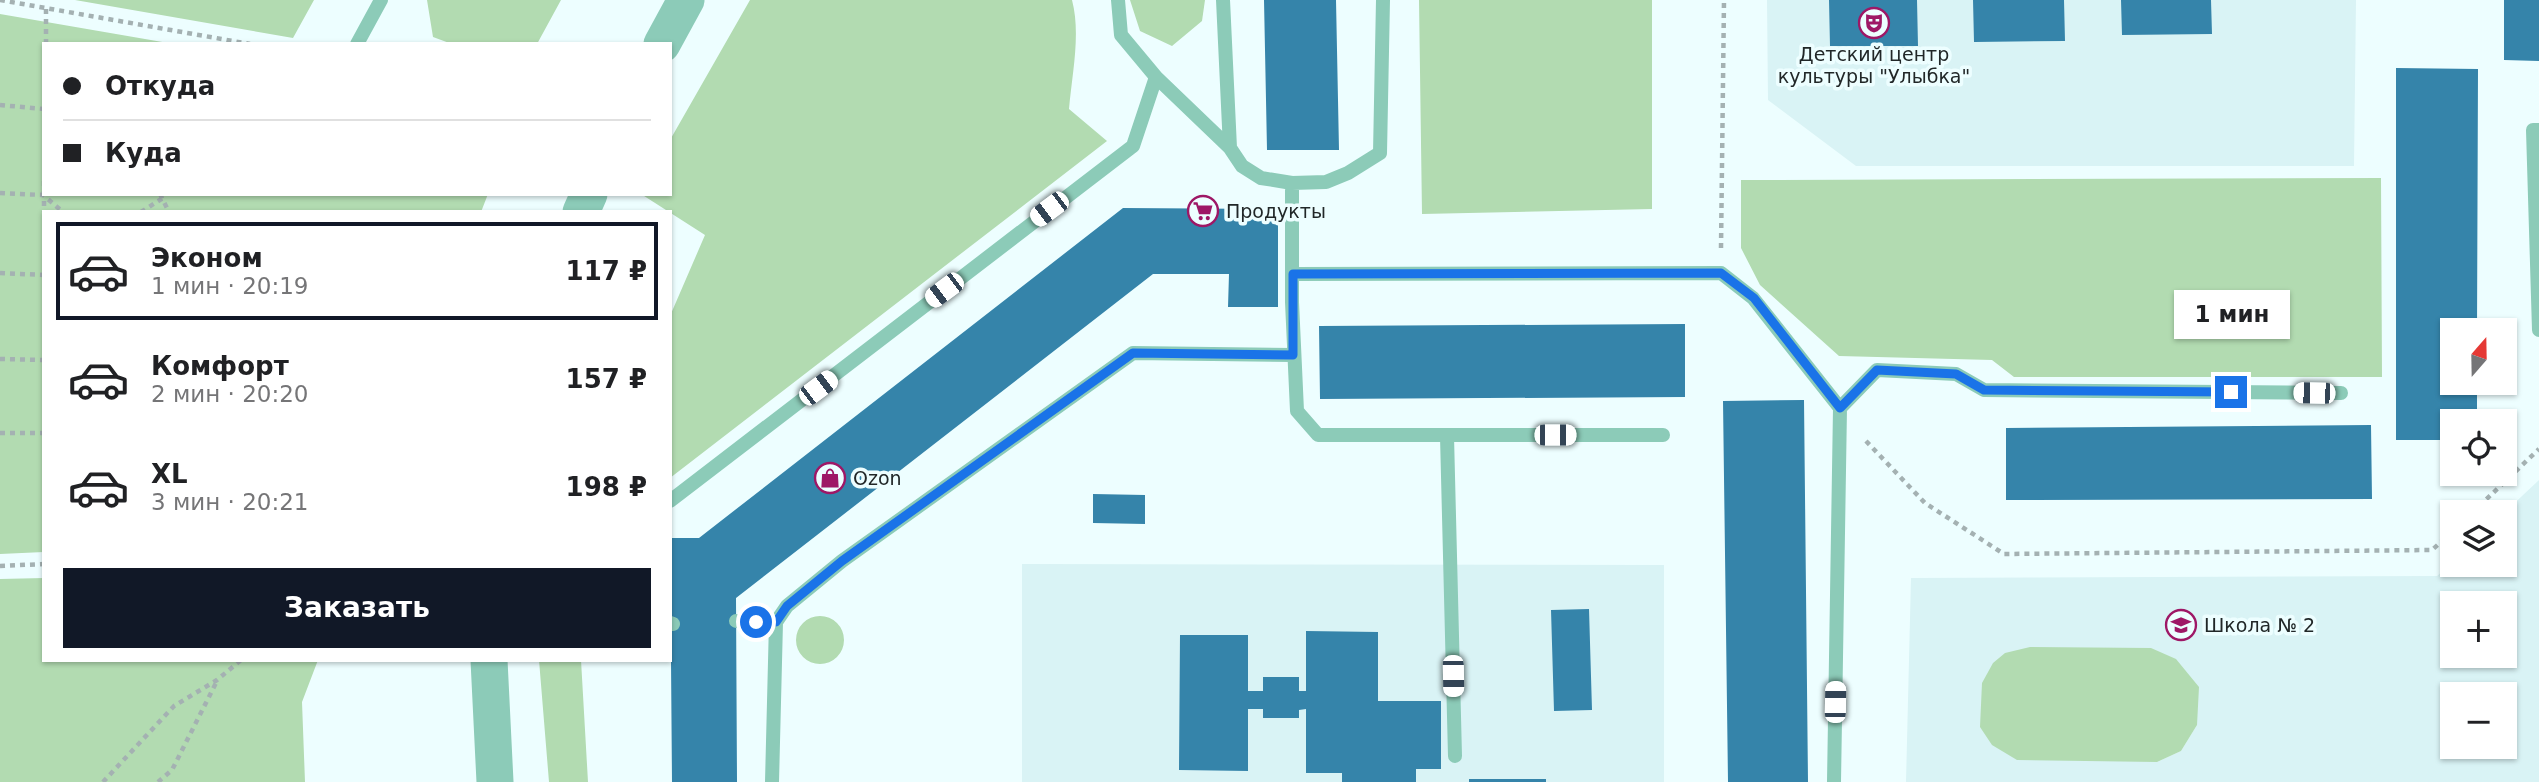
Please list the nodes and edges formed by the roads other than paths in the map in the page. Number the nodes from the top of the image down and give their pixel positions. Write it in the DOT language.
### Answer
graph roads {
  1 [pos="381,0"];
  2 [pos="686,0"];
  3 [pos="1118,0"];
  4 [pos="1223,0"];
  5 [pos="1382,0"];
  6 [pos="358,42"];
  7 [pos="663,42"];
  8 [pos="1156,77"];
  9 [pos="2539,130"];
  10 [pos="1230,148"];
  11 [pos="1292,183"];
  12 [pos="1293,274"];
  13 [pos="2539,330"];
  14 [pos="1293,355"];
  15 [pos="2341,393"];
  16 [pos="1840,408"];
  17 [pos="1663,435"];
  18 [pos="1447,436"];
  19 [pos="672,499"];
  20 [pos="736,621"];
  21 [pos="776,622"];
  22 [pos="489,662"];
  23 [pos="1455,756"];
  24 [pos="495,782"];
  25 [pos="772,782"];
  26 [pos="1834,782"];
  1 -- 6 [label="lane"];
  2 -- 7 [label="street"];
  3 -- 8 [label="lane"];
  4 -- 10 [label="lane"];
  5 -- 11 [label="lane"];
  8 -- 10 [label="lane"];
  8 -- 19 [label="lane"];
  9 -- 13 [label="lane"];
  10 -- 11 [label="lane"];
  11 -- 12 [label="lane"];
  12 -- 14 [label="lane"];
  12 -- 16 [label="lane"];
  14 -- 18 [label="lane"];
  14 -- 21 [label="lane"];
  15 -- 16 [label="lane"];
  16 -- 26 [label="lane"];
  17 -- 18 [label="lane"];
  18 -- 23 [label="lane"];
  20 -- 21 [label="lane"];
  21 -- 25 [label="lane"];
  22 -- 24 [label="street"];
}
